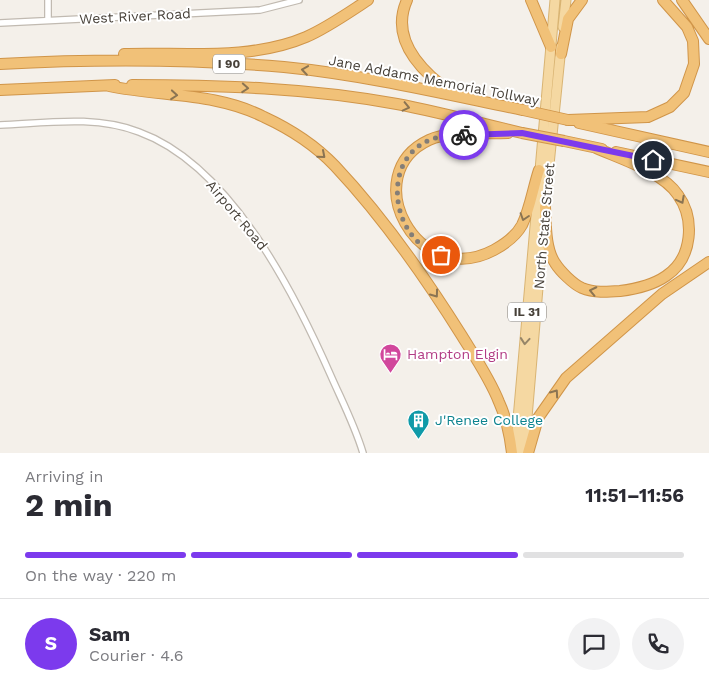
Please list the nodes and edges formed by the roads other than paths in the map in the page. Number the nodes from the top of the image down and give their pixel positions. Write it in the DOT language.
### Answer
graph roads {
  1 [pos="48,0"];
  2 [pos="299,0"];
  3 [pos="368,0"];
  4 [pos="407,0"];
  5 [pos="531,0"];
  6 [pos="555,0"];
  7 [pos="566,0"];
  8 [pos="582,0"];
  9 [pos="663,0"];
  10 [pos="682,0"];
  11 [pos="48,20"];
  12 [pos="0,22"];
  13 [pos="709,39"];
  14 [pos="551,47"];
  15 [pos="560,54"];
  16 [pos="25,63"];
  17 [pos="0,64"];
  18 [pos="109,86"];
  19 [pos="0,90"];
  20 [pos="456,96"];
  21 [pos="568,120"];
  22 [pos="0,125"];
  23 [pos="522,133"];
  24 [pos="596,148"];
  25 [pos="709,152"];
  26 [pos="539,170"];
  27 [pos="709,172"];
  28 [pos="545,207"];
  29 [pos="709,262"];
  30 [pos="363,453"];
  31 [pos="514,453"];
  32 [pos="524,453"];
  33 [pos="528,453"];
  1 -- 11 [label="street"];
  2 -- 11 [label="street, West River Road"];
  3 -- 16 [label="highway"];
  4 -- 20 [label="highway"];
  5 -- 14 [label="highway"];
  6 -- 14 [label="main road, North State Street / IL 31"];
  7 -- 15 [label="main road, North State Street / IL 31"];
  8 -- 15 [label="highway"];
  9 -- 21 [label="highway"];
  10 -- 13 [label="highway"];
  11 -- 12 [label="street, West River Road"];
  14 -- 26 [label="main road, North State Street / IL 31"];
  15 -- 28 [label="main road, North State Street / IL 31"];
  16 -- 17 [label="highway, Jane Addams Memorial Tollway / I 90"];
  20 -- 16 [label="highway, Jane Addams Memorial Tollway / I 90, one-way"];
  18 -- 19 [label="highway, I 90"];
  18 -- 23 [label="highway, I 90, one-way"];
  18 -- 31 [label="highway, one-way"];
  20 -- 21 [label="highway, Jane Addams Memorial Tollway / I 90, bridge"];
  21 -- 25 [label="highway, Jane Addams Memorial Tollway / I 90"];
  22 -- 30 [label="street, Airport Road"];
  23 -- 24 [label="highway, I 90, bridge"];
  26 -- 23 [label="highway, one-way"];
  24 -- 27 [label="highway, I 90"];
  24 -- 28 [label="highway, one-way"];
  26 -- 31 [label="main road, North State Street / IL 31, one-way"];
  28 -- 32 [label="main road, North State Street / IL 31"];
  33 -- 29 [label="highway, one-way"];
}
